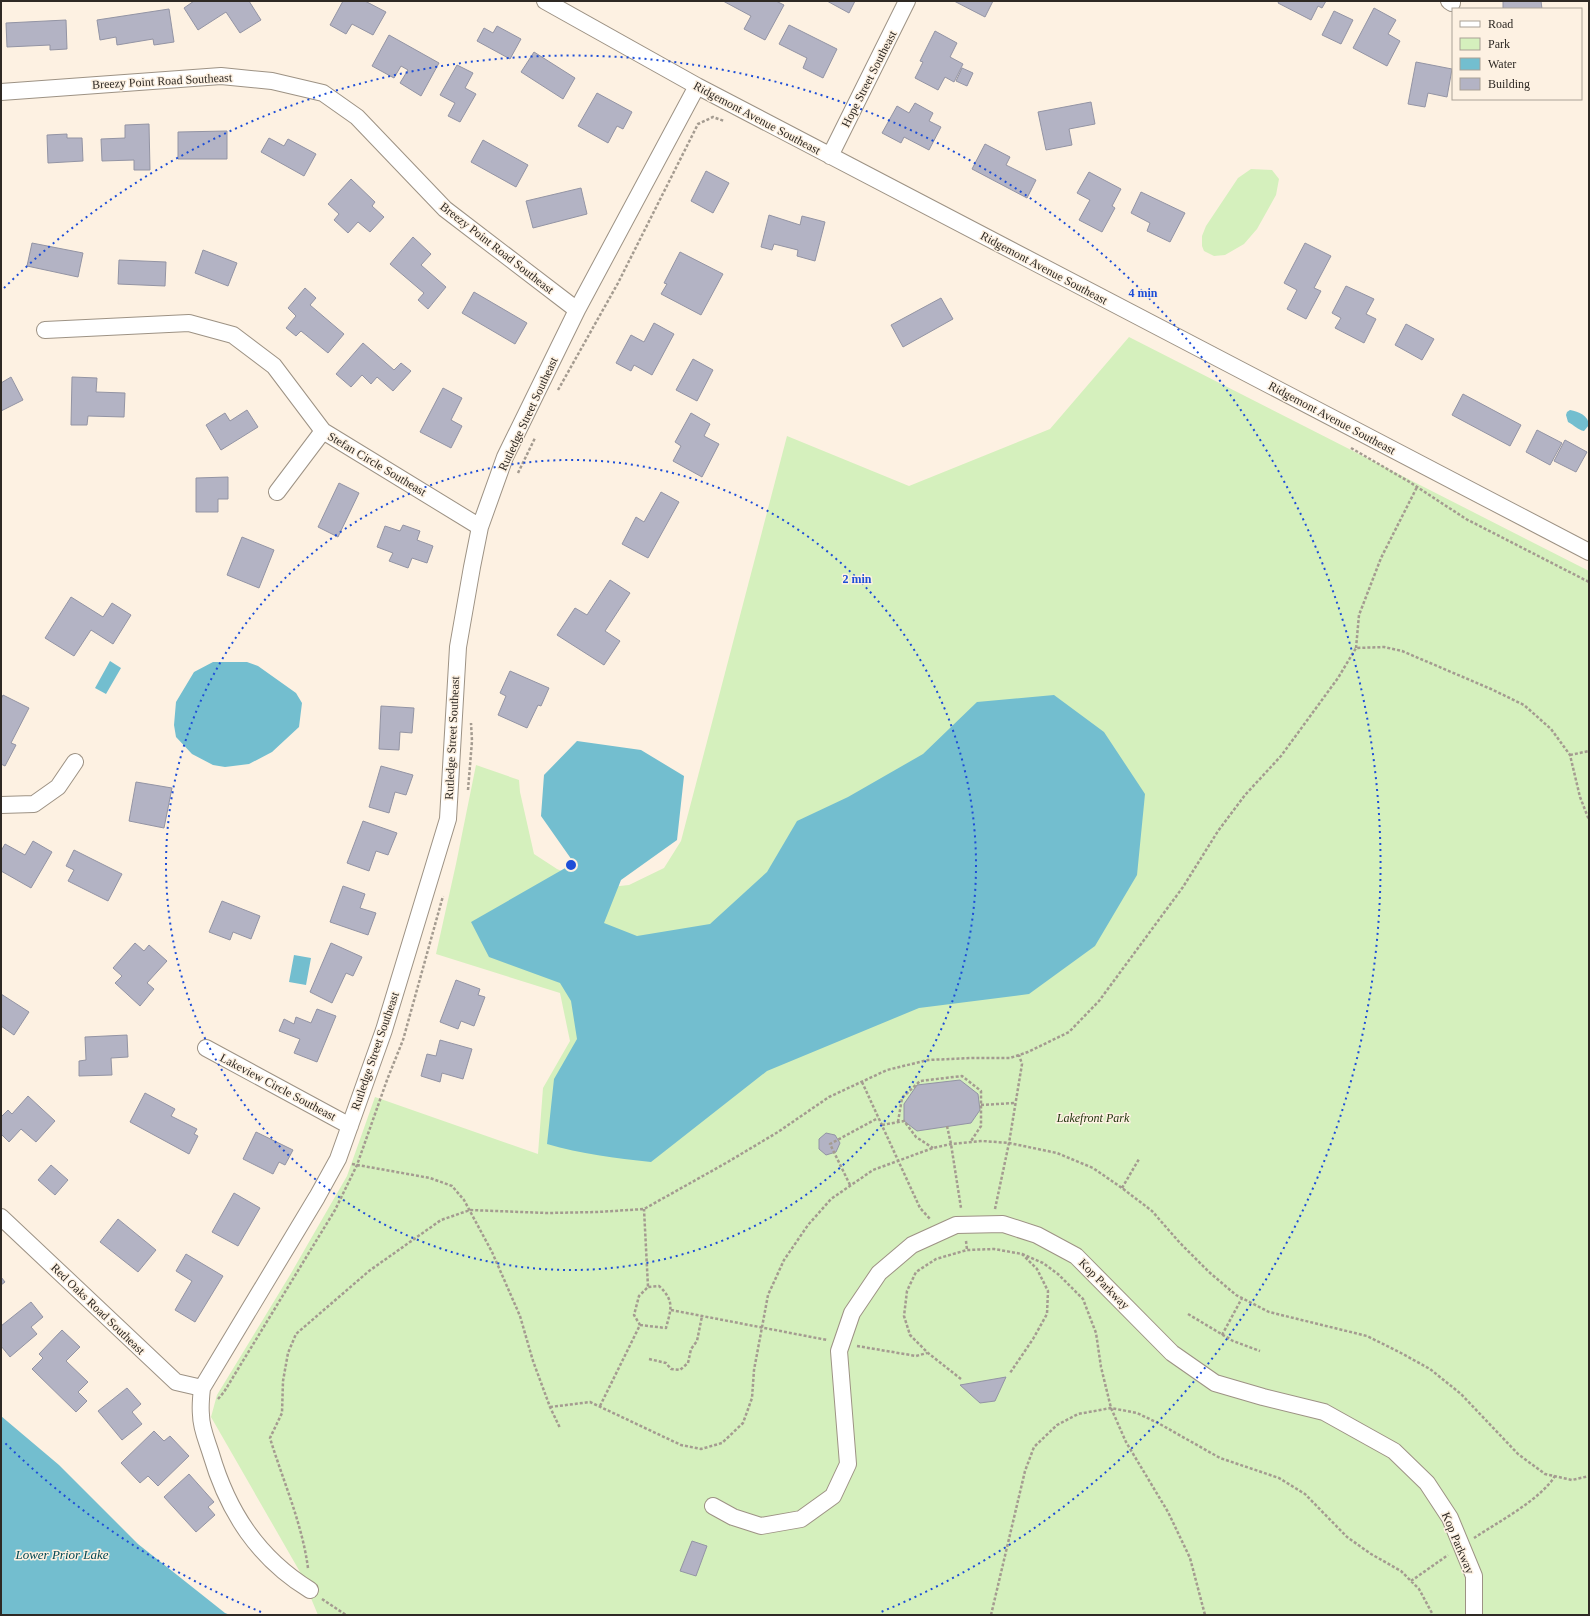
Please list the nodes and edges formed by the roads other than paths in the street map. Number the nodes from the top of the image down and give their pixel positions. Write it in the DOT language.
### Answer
graph roads {
  1 [pos="545,1"];
  2 [pos="908,1"];
  3 [pos="697,86"];
  4 [pos="1,92"];
  5 [pos="830,156"];
  6 [pos="577,310"];
  7 [pos="46,330"];
  8 [pos="323,431"];
  9 [pos="277,492"];
  10 [pos="480,527"];
  11 [pos="1589,552"];
  12 [pos="75,762"];
  13 [pos="1,805"];
  14 [pos="206,1048"];
  15 [pos="350,1126"];
  16 [pos="1,1217"];
  17 [pos="202,1388"];
  18 [pos="713,1506"];
  19 [pos="310,1590"];
  20 [pos="1474,1615"];
  1 -- 3 [label="street, Ridgemont Avenue Southeast"];
  2 -- 5 [label="street, Hope Street Southeast"];
  3 -- 5 [label="street, Ridgemont Avenue Southeast"];
  3 -- 6 [label="street, Rutledge Street Southeast"];
  4 -- 6 [label="street, Breezy Point Road Southeast"];
  5 -- 11 [label="street, Ridgemont Avenue Southeast"];
  6 -- 10 [label="street, Rutledge Street Southeast"];
  7 -- 8 [label="street, Stefan Circle Southeast"];
  8 -- 9 [label="street"];
  8 -- 10 [label="street, Stefan Circle Southeast"];
  10 -- 15 [label="street, Rutledge Street Southeast"];
  12 -- 13 [label="street"];
  14 -- 15 [label="street, Lakeview Circle Southeast"];
  15 -- 17 [label="street, Rutledge Street Southeast"];
  16 -- 17 [label="street, Red Oaks Road Southeast"];
  17 -- 19 [label="street"];
  18 -- 20 [label="street, Kop Parkway"];
}
